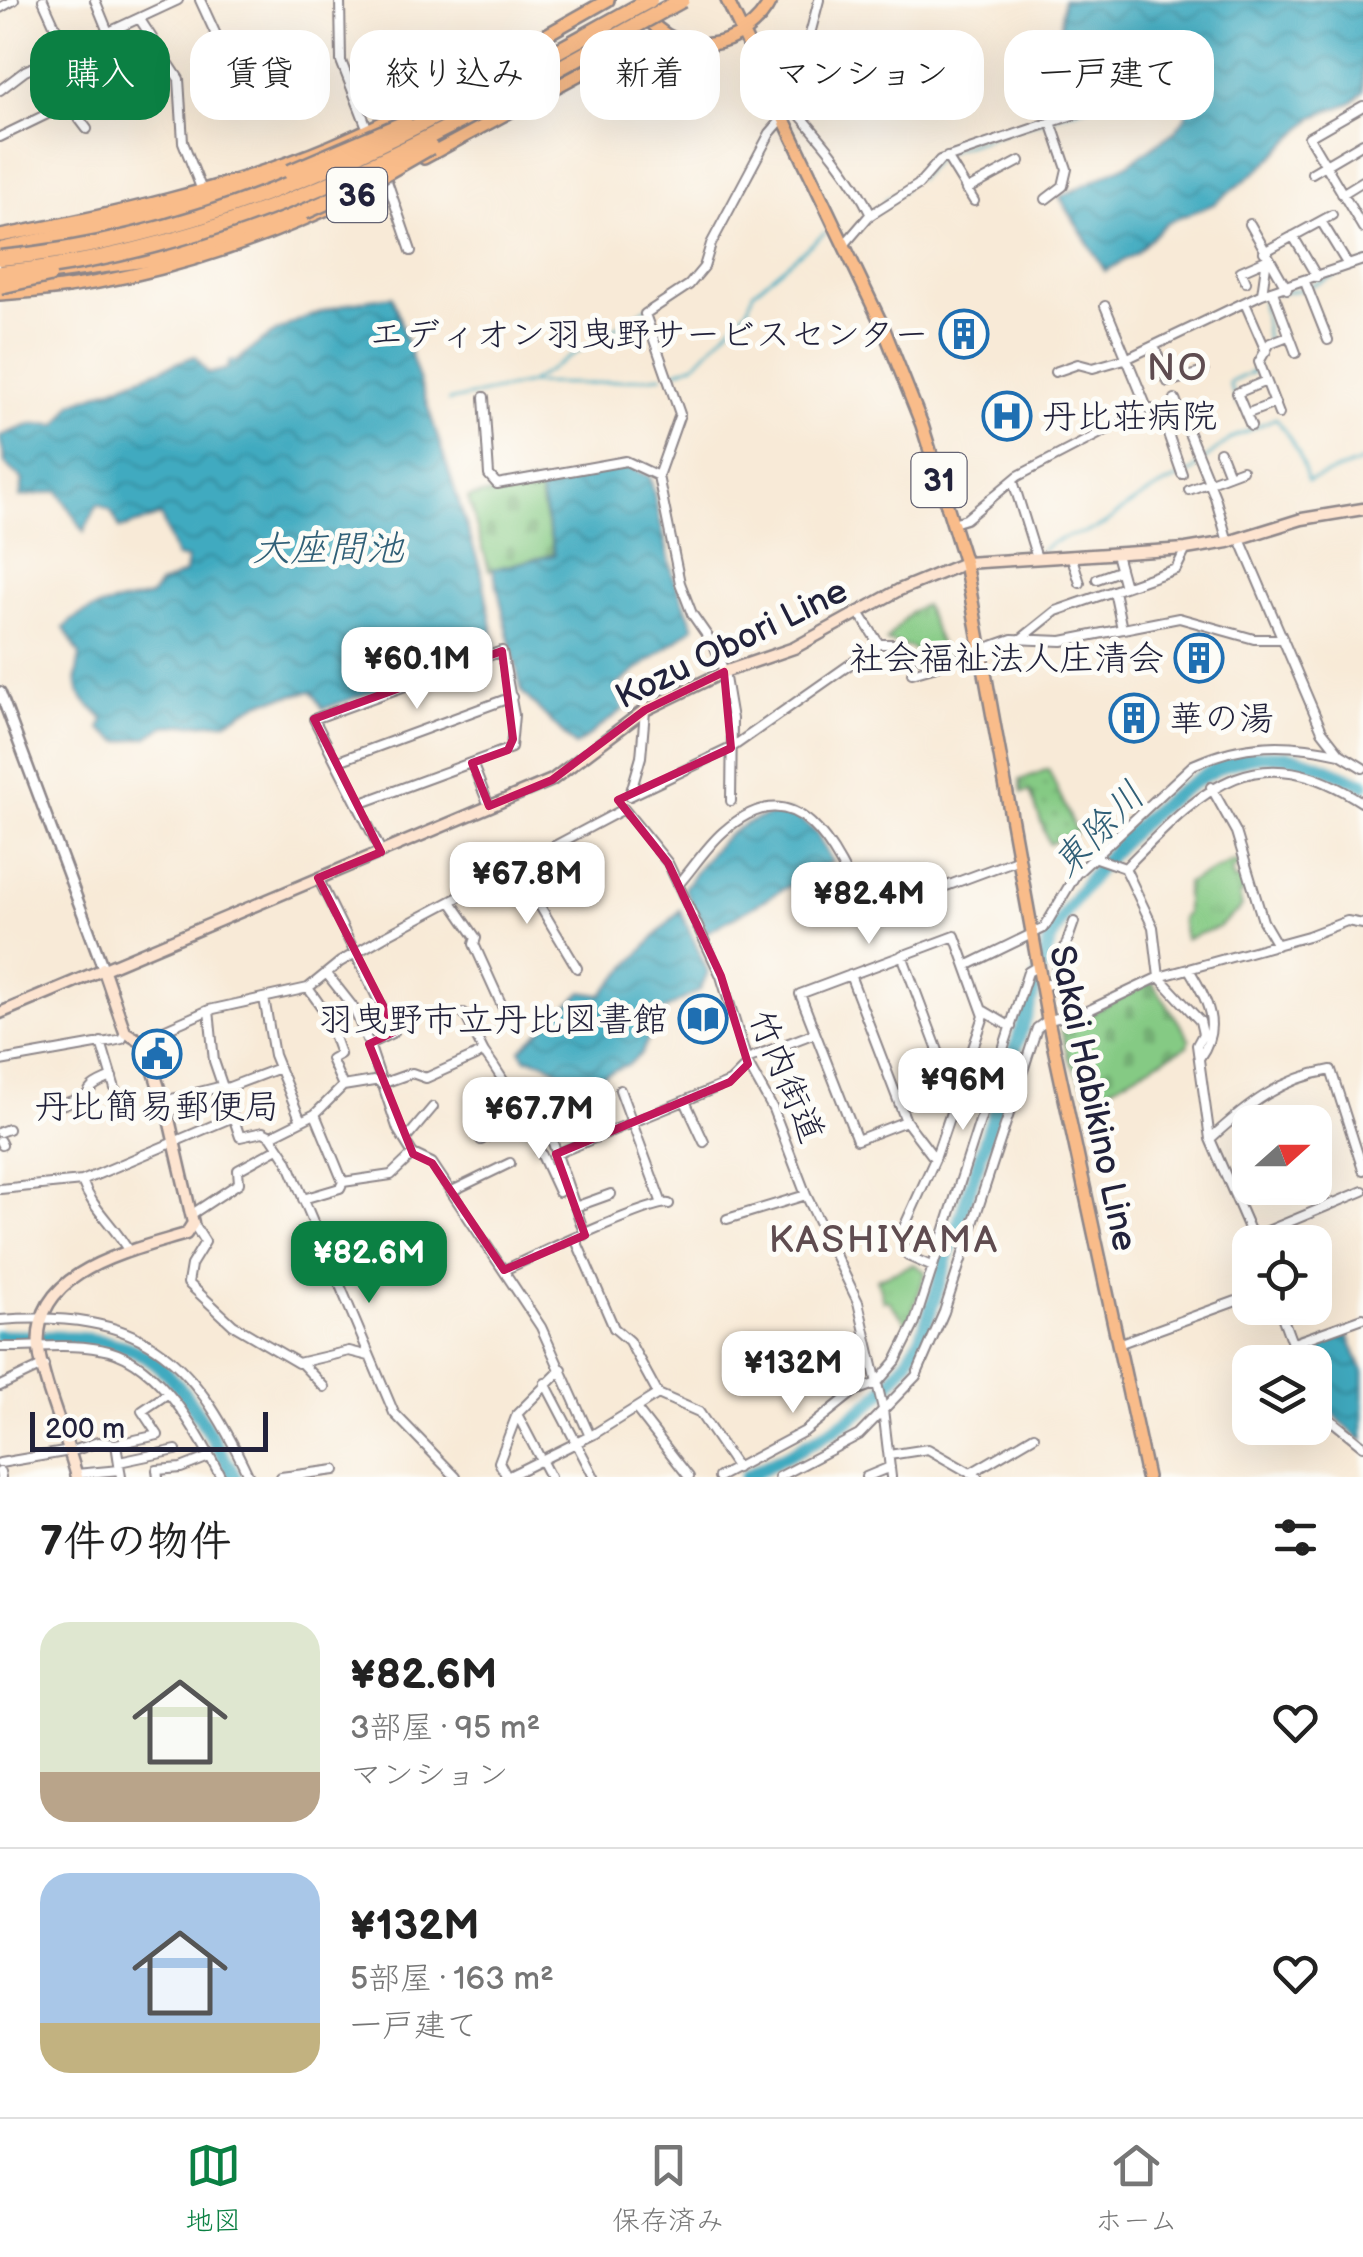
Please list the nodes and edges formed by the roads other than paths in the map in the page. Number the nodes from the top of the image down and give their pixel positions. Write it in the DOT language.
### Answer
graph roads {
  1 [pos="14,0"];
  2 [pos="43,0"];
  3 [pos="94,0"];
  4 [pos="178,0"];
  5 [pos="200,0"];
  6 [pos="340,0"];
  7 [pos="608,0"];
  8 [pos="638,0"];
  9 [pos="650,0"];
  10 [pos="682,0"];
  11 [pos="727,0"];
  12 [pos="771,0"];
  13 [pos="819,0"];
  14 [pos="167,2"];
  15 [pos="0,8"];
  16 [pos="138,18"];
  17 [pos="54,30"];
  18 [pos="107,30"];
  19 [pos="112,30"];
  20 [pos="145,30"];
  21 [pos="214,30"];
  22 [pos="661,30"];
  23 [pos="740,30"];
  24 [pos="748,30"];
  25 [pos="810,30"];
  26 [pos="560,49"];
  27 [pos="560,67"];
  28 [pos="30,68"];
  29 [pos="170,68"];
  30 [pos="580,74"];
  31 [pos="0,90"];
  32 [pos="1363,106"];
  33 [pos="30,119"];
  34 [pos="82,120"];
  35 [pos="414,120"];
  36 [pos="425,120"];
  37 [pos="459,120"];
  38 [pos="467,120"];
  39 [pos="803,120"];
  40 [pos="1058,120"];
  41 [pos="782,121"];
  42 [pos="1050,122"];
  43 [pos="87,128"];
  44 [pos="368,129"];
  45 [pos="0,136"];
  46 [pos="1363,143"];
  47 [pos="946,157"];
  48 [pos="1020,161"];
  49 [pos="1326,165"];
  50 [pos="1312,173"];
  51 [pos="388,178"];
  52 [pos="1363,181"];
  53 [pos="201,188"];
  54 [pos="966,190"];
  55 [pos="1342,194"];
  56 [pos="1046,199"];
  57 [pos="974,201"];
  58 [pos="871,215"];
  59 [pos="1332,215"];
  60 [pos="1360,218"];
  61 [pos="1321,221"];
  62 [pos="1250,224"];
  63 [pos="1363,228"];
  64 [pos="0,236"];
  65 [pos="1293,236"];
  66 [pos="124,245"];
  67 [pos="844,245"];
  68 [pos="411,250"];
  69 [pos="0,253"];
  70 [pos="1265,256"];
  71 [pos="1363,260"];
  72 [pos="1348,265"];
  73 [pos="0,275"];
  74 [pos="1317,277"];
  75 [pos="1246,282"];
  76 [pos="1305,282"];
  77 [pos="0,286"];
  78 [pos="1287,289"];
  79 [pos="1273,292"];
  80 [pos="0,294"];
  81 [pos="1262,294"];
  82 [pos="1245,303"];
  83 [pos="1104,306"];
  84 [pos="1288,336"];
  85 [pos="1328,340"];
  86 [pos="1154,346"];
  87 [pos="1266,351"];
  88 [pos="1296,352"];
  89 [pos="1128,358"];
  90 [pos="1056,372"];
  91 [pos="1204,372"];
  92 [pos="1266,381"];
  93 [pos="484,397"];
  94 [pos="1175,399"];
  95 [pos="1275,402"];
  96 [pos="1145,408"];
  97 [pos="1246,414"];
  98 [pos="1279,414"];
  99 [pos="1197,418"];
  100 [pos="1184,423"];
  101 [pos="1251,426"];
  102 [pos="1220,452"];
  103 [pos="1242,470"];
  104 [pos="1182,474"];
  105 [pos="1229,475"];
  106 [pos="658,476"];
  107 [pos="1013,481"];
  108 [pos="1209,482"];
  109 [pos="1189,490"];
  110 [pos="1363,509"];
  111 [pos="954,523"];
  112 [pos="1234,541"];
  113 [pos="1186,549"];
  114 [pos="1116,554"];
  115 [pos="1036,555"];
  116 [pos="1072,558"];
  117 [pos="965,563"];
  118 [pos="1119,571"];
  119 [pos="1097,579"];
  120 [pos="1080,583"];
  121 [pos="1125,587"];
  122 [pos="1114,591"];
  123 [pos="858,611"];
  124 [pos="1122,629"];
  125 [pos="1020,639"];
  126 [pos="1283,639"];
  127 [pos="879,644"];
  128 [pos="984,651"];
  129 [pos="933,667"];
  130 [pos="724,672"];
  131 [pos="912,673"];
  132 [pos="0,692"];
  133 [pos="512,697"];
  134 [pos="645,710"];
  135 [pos="732,748"];
  136 [pos="1340,754"];
  137 [pos="336,762"];
  138 [pos="472,763"];
  139 [pos="1363,768"];
  140 [pos="1210,787"];
  141 [pos="630,796"];
  142 [pos="731,801"];
  143 [pos="1363,803"];
  144 [pos="358,804"];
  145 [pos="489,806"];
  146 [pos="624,809"];
  147 [pos="381,852"];
  148 [pos="1093,857"];
  149 [pos="1019,859"];
  150 [pos="516,866"];
  151 [pos="1124,868"];
  152 [pos="318,878"];
  153 [pos="678,885"];
  154 [pos="452,903"];
  155 [pos="1074,922"];
  156 [pos="1363,924"];
  157 [pos="1032,934"];
  158 [pos="1277,945"];
  159 [pos="356,953"];
  160 [pos="902,955"];
  161 [pos="1035,964"];
  162 [pos="966,966"];
  163 [pos="103,968"];
  164 [pos="577,968"];
  165 [pos="1190,971"];
  166 [pos="327,974"];
  167 [pos="850,975"];
  168 [pos="1159,977"];
  169 [pos="1046,986"];
  170 [pos="308,988"];
  171 [pos="264,998"];
  172 [pos="504,1008"];
  173 [pos="209,1010"];
  174 [pos="0,1012"];
  175 [pos="984,1012"];
  176 [pos="464,1014"];
  177 [pos="1048,1020"];
  178 [pos="1012,1027"];
  179 [pos="125,1032"];
  180 [pos="815,1033"];
  181 [pos="141,1040"];
  182 [pos="101,1042"];
  183 [pos="369,1044"];
  184 [pos="484,1052"];
  185 [pos="1200,1057"];
  186 [pos="0,1061"];
  187 [pos="748,1061"];
  188 [pos="278,1068"];
  189 [pos="112,1077"];
  190 [pos="381,1082"];
  191 [pos="342,1086"];
  192 [pos="224,1088"];
  193 [pos="620,1090"];
  194 [pos="86,1096"];
  195 [pos="117,1096"];
  196 [pos="956,1096"];
  197 [pos="685,1101"];
  198 [pos="164,1102"];
  199 [pos="61,1104"];
  200 [pos="86,1107"];
  201 [pos="433,1107"];
  202 [pos="316,1114"];
  203 [pos="233,1117"];
  204 [pos="522,1118"];
  205 [pos="545,1120"];
  206 [pos="301,1121"];
  207 [pos="906,1121"];
  208 [pos="633,1123"];
  209 [pos="271,1136"];
  210 [pos="406,1139"];
  211 [pos="1210,1139"];
  212 [pos="171,1140"];
  213 [pos="481,1140"];
  214 [pos="704,1142"];
  215 [pos="278,1148"];
  216 [pos="413,1154"];
  217 [pos="556,1154"];
  218 [pos="935,1160"];
  219 [pos="510,1163"];
  220 [pos="1363,1170"];
  221 [pos="82,1181"];
  222 [pos="343,1182"];
  223 [pos="0,1190"];
  224 [pos="452,1191"];
  225 [pos="1363,1191"];
  226 [pos="559,1192"];
  227 [pos="611,1194"];
  228 [pos="806,1194"];
  229 [pos="303,1199"];
  230 [pos="574,1207"];
  231 [pos="192,1218"];
  232 [pos="727,1219"];
  233 [pos="1247,1225"];
  234 [pos="1287,1225"];
  235 [pos="580,1236"];
  236 [pos="130,1252"];
  237 [pos="932,1267"];
  238 [pos="504,1270"];
  239 [pos="1232,1303"];
  240 [pos="1363,1318"];
  241 [pos="0,1320"];
  242 [pos="44,1320"];
  243 [pos="1285,1325"];
  244 [pos="1118,1344"];
  245 [pos="1292,1344"];
  246 [pos="0,1348"];
  247 [pos="39,1348"];
  248 [pos="370,1357"];
  249 [pos="300,1363"];
  250 [pos="44,1364"];
  251 [pos="562,1370"];
  252 [pos="545,1384"];
  253 [pos="878,1385"];
  254 [pos="0,1386"];
  255 [pos="324,1387"];
  256 [pos="167,1394"];
  257 [pos="658,1394"];
  258 [pos="637,1410"];
  259 [pos="884,1412"];
  260 [pos="517,1414"];
  261 [pos="1332,1421"];
  262 [pos="589,1434"];
  263 [pos="1034,1436"];
  264 [pos="575,1441"];
  265 [pos="116,1444"];
  266 [pos="1363,1446"];
  267 [pos="176,1450"];
  268 [pos="70,1451"];
  269 [pos="889,1456"];
  270 [pos="209,1458"];
  271 [pos="540,1460"];
  272 [pos="0,1464"];
  273 [pos="890,1466"];
  274 [pos="736,1468"];
  275 [pos="120,1470"];
  276 [pos="335,1470"];
  277 [pos="974,1475"];
  278 [pos="76,1476"];
  279 [pos="158,1477"];
  280 [pos="221,1477"];
  281 [pos="249,1477"];
  282 [pos="281,1477"];
  283 [pos="456,1477"];
  284 [pos="550,1477"];
  285 [pos="594,1477"];
  286 [pos="689,1477"];
  287 [pos="719,1477"];
  288 [pos="780,1477"];
  289 [pos="866,1477"];
  290 [pos="891,1477"];
  291 [pos="1147,1477"];
  1 -- 15 [label="street"];
  2 -- 17 [label="street"];
  3 -- 18 [label="street"];
  4 -- 14 [label="street"];
  5 -- 21 [label="street"];
  6 -- 44 [label="street"];
  7 -- 44 [label="main road, 36"];
  8 -- 22 [label="main road"];
  9 -- 26 [label="highway, bridge"];
  10 -- 27 [label="highway, bridge"];
  11 -- 23 [label="main road, Sakai Habikino Line"];
  12 -- 24 [label="main road"];
  13 -- 25 [label="street"];
  14 -- 16 [label="street"];
  16 -- 19 [label="street"];
  16 -- 20 [label="street"];
  28 -- 31 [label="street"];
  29 -- 53 [label="street"];
  30 -- 51 [label="main road, 36"];
  32 -- 49 [label="street"];
  33 -- 45 [label="street"];
  34 -- 43 [label="street"];
  35 -- 69 [label="highway, bridge"];
  36 -- 66 [label="highway, bridge"];
  37 -- 66 [label="highway, bridge"];
  38 -- 73 [label="highway, bridge"];
  39 -- 58 [label="street"];
  40 -- 42 [label="street"];
  41 -- 67 [label="main road, Sakai Habikino Line / 31"];
  41 -- 106 [label="street"];
  42 -- 47 [label="street"];
  42 -- 56 [label="street"];
  44 -- 51 [label="street"];
  44 -- 53 [label="main road, 36"];
  46 -- 49 [label="street"];
  47 -- 54 [label="street"];
  47 -- 58 [label="street"];
  48 -- 54 [label="street"];
  49 -- 50 [label="street"];
  49 -- 55 [label="street"];
  51 -- 68 [label="street"];
  51 -- 80 [label="main road, 36"];
  52 -- 55 [label="street"];
  53 -- 64 [label="main road, 36"];
  54 -- 57 [label="street"];
  55 -- 60 [label="street"];
  58 -- 67 [label="street"];
  59 -- 61 [label="street"];
  60 -- 63 [label="street"];
  61 -- 65 [label="street"];
  61 -- 72 [label="street"];
  62 -- 70 [label="street"];
  65 -- 70 [label="street"];
  65 -- 74 [label="street"];
  66 -- 69 [label="highway, bridge"];
  66 -- 73 [label="highway, bridge"];
  66 -- 77 [label="highway, bridge"];
  67 -- 111 [label="main road, Sakai Habikino Line / 31"];
  70 -- 75 [label="street"];
  70 -- 78 [label="street"];
  70 -- 81 [label="street"];
  71 -- 72 [label="street"];
  72 -- 74 [label="street"];
  74 -- 76 [label="street"];
  76 -- 78 [label="street"];
  76 -- 85 [label="street"];
  78 -- 79 [label="street"];
  79 -- 81 [label="street"];
  79 -- 84 [label="street"];
  81 -- 82 [label="street"];
  82 -- 86 [label="street"];
  82 -- 87 [label="street"];
  83 -- 89 [label="street"];
  84 -- 87 [label="street"];
  84 -- 88 [label="street"];
  86 -- 89 [label="street"];
  86 -- 91 [label="street"];
  87 -- 92 [label="street"];
  89 -- 90 [label="street"];
  89 -- 96 [label="street"];
  92 -- 95 [label="street"];
  92 -- 97 [label="street"];
  93 -- 106 [label="street"];
  94 -- 100 [label="street"];
  95 -- 97 [label="street"];
  95 -- 98 [label="street"];
  96 -- 104 [label="street"];
  96 -- 107 [label="street"];
  97 -- 101 [label="street"];
  99 -- 100 [label="street"];
  100 -- 108 [label="street"];
  102 -- 105 [label="street"];
  103 -- 105 [label="street"];
  105 -- 108 [label="street"];
  106 -- 130 [label="street"];
  107 -- 111 [label="street"];
  107 -- 115 [label="street"];
  108 -- 109 [label="street"];
  108 -- 112 [label="street"];
  110 -- 112 [label="main road, Kozu Obori Line"];
  111 -- 117 [label="main road, Sakai Habikino Line / 31"];
  112 -- 113 [label="main road, Kozu Obori Line"];
  112 -- 126 [label="street"];
  113 -- 114 [label="main road, Kozu Obori Line"];
  113 -- 121 [label="street"];
  114 -- 116 [label="main road, Kozu Obori Line"];
  114 -- 118 [label="street"];
  115 -- 116 [label="main road, Kozu Obori Line"];
  115 -- 117 [label="main road, Kozu Obori Line"];
  116 -- 120 [label="street"];
  117 -- 123 [label="main road, Kozu Obori Line"];
  117 -- 128 [label="main road, Sakai Habikino Line / 31"];
  118 -- 119 [label="street"];
  118 -- 121 [label="street"];
  121 -- 122 [label="street"];
  122 -- 124 [label="street"];
  122 -- 125 [label="street"];
  123 -- 127 [label="street"];
  123 -- 130 [label="main road, Kozu Obori Line"];
  124 -- 125 [label="street"];
  124 -- 126 [label="street"];
  125 -- 128 [label="street"];
  126 -- 136 [label="street"];
  127 -- 129 [label="street"];
  127 -- 135 [label="street"];
  128 -- 129 [label="street"];
  128 -- 149 [label="main road, Sakai Habikino Line / 31"];
  129 -- 131 [label="street"];
  130 -- 134 [label="main road, Kozu Obori Line"];
  130 -- 135 [label="street"];
  132 -- 163 [label="street"];
  133 -- 137 [label="street"];
  133 -- 137 [label="street"];
  133 -- 138 [label="street"];
  134 -- 141 [label="street"];
  134 -- 145 [label="main road, Kozu Obori Line"];
  135 -- 141 [label="street"];
  135 -- 142 [label="street"];
  136 -- 139 [label="street"];
  136 -- 148 [label="street"];
  137 -- 144 [label="street"];
  138 -- 144 [label="street"];
  138 -- 145 [label="street"];
  140 -- 143 [label="street"];
  140 -- 151 [label="street"];
  140 -- 158 [label="street"];
  141 -- 146 [label="street"];
  144 -- 147 [label="street"];
  145 -- 147 [label="main road, Kozu Obori Line"];
  146 -- 150 [label="street"];
  146 -- 153 [label="street, 竹内街道"];
  147 -- 152 [label="main road, Kozu Obori Line"];
  148 -- 151 [label="street"];
  148 -- 157 [label="street"];
  149 -- 153 [label="street"];
  149 -- 157 [label="main road, Sakai Habikino Line / 31"];
  150 -- 154 [label="street"];
  150 -- 164 [label="street"];
  151 -- 168 [label="street"];
  152 -- 159 [label="street"];
  152 -- 163 [label="main road, Kozu Obori Line"];
  153 -- 187 [label="street, 竹内街道"];
  154 -- 159 [label="street"];
  154 -- 172 [label="street"];
  155 -- 169 [label="street"];
  156 -- 158 [label="street"];
  157 -- 161 [label="main road, Sakai Habikino Line / 31"];
  157 -- 162 [label="street"];
  158 -- 165 [label="street"];
  159 -- 166 [label="street"];
  159 -- 183 [label="street"];
  160 -- 162 [label="street"];
  160 -- 167 [label="street"];
  160 -- 196 [label="street"];
  161 -- 169 [label="main road, Sakai Habikino Line / 31"];
  161 -- 178 [label="street"];
  162 -- 175 [label="street"];
  163 -- 174 [label="main road, Kozu Obori Line"];
  163 -- 179 [label="main road"];
  165 -- 168 [label="street"];
  165 -- 185 [label="street"];
  166 -- 170 [label="street"];
  166 -- 183 [label="street"];
  167 -- 180 [label="street"];
  167 -- 207 [label="street"];
  168 -- 177 [label="street"];
  168 -- 185 [label="street"];
  169 -- 177 [label="main road, Sakai Habikino Line / 31"];
  170 -- 171 [label="street"];
  170 -- 191 [label="street"];
  171 -- 173 [label="street"];
  171 -- 188 [label="street"];
  173 -- 181 [label="street"];
  173 -- 192 [label="street"];
  175 -- 178 [label="street"];
  175 -- 196 [label="street"];
  176 -- 184 [label="street"];
  177 -- 244 [label="main road, Sakai Habikino Line / 31"];
  177 -- 259 [label="street"];
  178 -- 237 [label="street"];
  179 -- 181 [label="main road"];
  179 -- 182 [label="street"];
  180 -- 187 [label="street"];
  180 -- 207 [label="street"];
  181 -- 198 [label="main road"];
  182 -- 186 [label="street"];
  182 -- 189 [label="street"];
  183 -- 190 [label="street"];
  184 -- 190 [label="street"];
  184 -- 204 [label="street"];
  185 -- 211 [label="street"];
  187 -- 197 [label="street"];
  187 -- 228 [label="street, 竹内街道"];
  188 -- 192 [label="street"];
  188 -- 206 [label="street"];
  189 -- 194 [label="street"];
  189 -- 195 [label="street"];
  190 -- 191 [label="street"];
  190 -- 210 [label="street"];
  191 -- 202 [label="street"];
  192 -- 198 [label="street"];
  192 -- 203 [label="street"];
  193 -- 208 [label="street"];
  194 -- 199 [label="street"];
  194 -- 200 [label="street"];
  196 -- 218 [label="street"];
  197 -- 208 [label="street"];
  197 -- 214 [label="street"];
  198 -- 212 [label="main road"];
  201 -- 210 [label="street"];
  202 -- 206 [label="street"];
  202 -- 222 [label="street"];
  203 -- 209 [label="street"];
  203 -- 212 [label="street"];
  204 -- 213 [label="street"];
  204 -- 226 [label="street"];
  205 -- 217 [label="street"];
  206 -- 209 [label="street"];
  207 -- 218 [label="street"];
  208 -- 217 [label="street"];
  208 -- 235 [label="street"];
  209 -- 215 [label="street"];
  210 -- 216 [label="street"];
  211 -- 220 [label="street"];
  211 -- 233 [label="street"];
  212 -- 221 [label="street"];
  212 -- 231 [label="main road"];
  215 -- 229 [label="street"];
  215 -- 231 [label="street"];
  216 -- 222 [label="street"];
  216 -- 224 [label="street"];
  217 -- 230 [label="street"];
  218 -- 237 [label="street"];
  219 -- 224 [label="street"];
  221 -- 223 [label="street"];
  221 -- 236 [label="street"];
  222 -- 229 [label="street"];
  224 -- 238 [label="street"];
  225 -- 234 [label="street"];
  227 -- 230 [label="street"];
  228 -- 232 [label="street"];
  228 -- 253 [label="street, 竹内街道"];
  229 -- 248 [label="street"];
  230 -- 235 [label="street"];
  231 -- 236 [label="main road"];
  231 -- 249 [label="street"];
  235 -- 238 [label="street"];
  235 -- 257 [label="street"];
  236 -- 242 [label="main road"];
  237 -- 253 [label="street"];
  238 -- 251 [label="street"];
  239 -- 244 [label="street"];
  240 -- 245 [label="street"];
  241 -- 242 [label="street"];
  242 -- 247 [label="main road"];
  242 -- 281 [label="street"];
  243 -- 245 [label="street"];
  244 -- 291 [label="main road, Sakai Habikino Line / 31"];
  246 -- 247 [label="street"];
  247 -- 250 [label="main road"];
  247 -- 256 [label="street"];
  248 -- 249 [label="street"];
  248 -- 283 [label="street"];
  249 -- 255 [label="street"];
  250 -- 254 [label="street"];
  250 -- 268 [label="main road"];
  251 -- 252 [label="street"];
  251 -- 262 [label="street"];
  252 -- 260 [label="street"];
  252 -- 264 [label="street"];
  253 -- 259 [label="street, 竹内街道"];
  253 -- 274 [label="street"];
  256 -- 265 [label="street"];
  256 -- 270 [label="street"];
  257 -- 258 [label="street"];
  257 -- 274 [label="street"];
  258 -- 262 [label="street"];
  258 -- 286 [label="street"];
  259 -- 269 [label="street, 竹内街道"];
  259 -- 288 [label="street"];
  260 -- 271 [label="street"];
  260 -- 271 [label="street"];
  261 -- 266 [label="street"];
  262 -- 264 [label="street"];
  263 -- 277 [label="street"];
  264 -- 271 [label="street"];
  264 -- 285 [label="street"];
  265 -- 268 [label="street"];
  265 -- 275 [label="street"];
  267 -- 275 [label="street"];
  268 -- 272 [label="street"];
  268 -- 278 [label="main road"];
  269 -- 273 [label="street, 竹内街道"];
  269 -- 277 [label="street"];
  270 -- 279 [label="street"];
  270 -- 280 [label="street"];
  271 -- 284 [label="street"];
  273 -- 289 [label="street"];
  273 -- 290 [label="street, 竹内街道"];
  274 -- 287 [label="street"];
  275 -- 278 [label="street"];
  276 -- 282 [label="street"];
}
